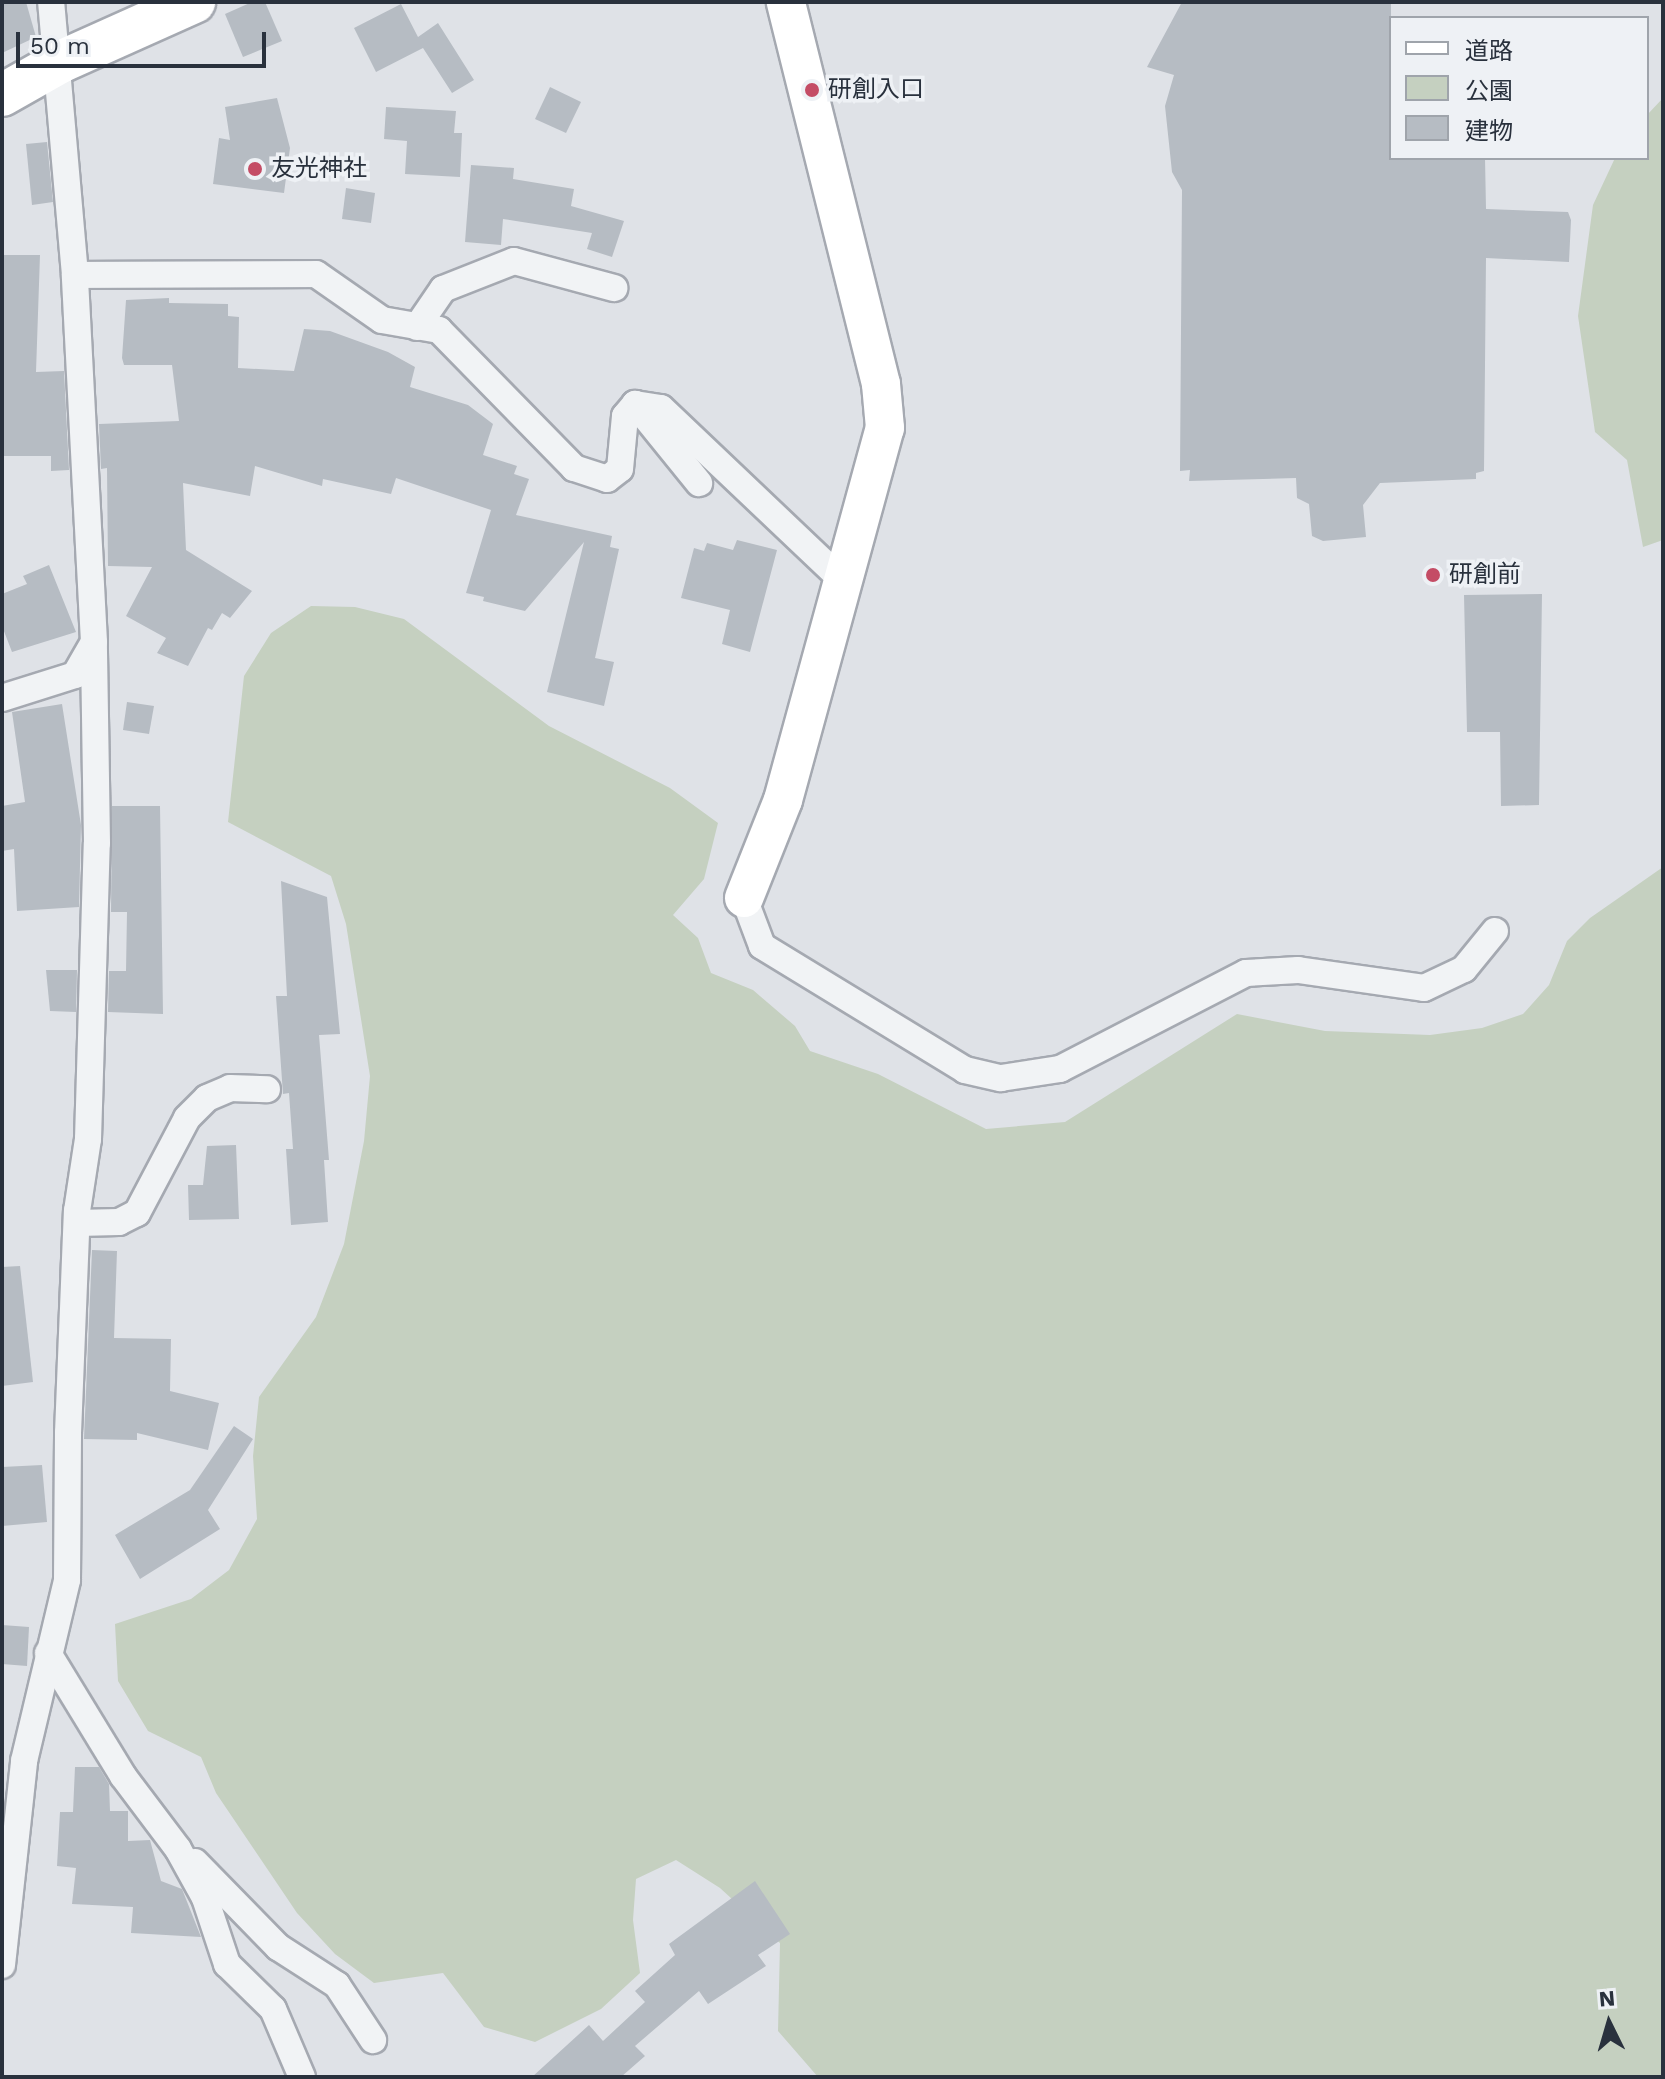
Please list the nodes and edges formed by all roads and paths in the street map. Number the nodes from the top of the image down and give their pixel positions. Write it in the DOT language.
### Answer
graph roads {
  1 [pos="51,2"];
  2 [pos="194,2"];
  3 [pos="786,2"];
  4 [pos="60,62"];
  5 [pos="2,95"];
  6 [pos="75,275"];
  7 [pos="614,288"];
  8 [pos="417,327"];
  9 [pos="635,404"];
  10 [pos="699,483"];
  11 [pos="842,580"];
  12 [pos="94,642"];
  13 [pos="2,698"];
  14 [pos="744,898"];
  15 [pos="1495,931"];
  16 [pos="267,1089"];
  17 [pos="77,1223"];
  18 [pos="48,1653"];
  19 [pos="13,1764"];
  20 [pos="159,1825"];
  21 [pos="2,1965"];
  22 [pos="373,2040"];
  23 [pos="302,2077"];
  1 -- 4 [label="street"];
  2 -- 4 [label="main road"];
  3 -- 11 [label="street"];
  4 -- 5 [label="main road"];
  4 -- 6 [label="street"];
  6 -- 8 [label="street"];
  6 -- 12 [label="street"];
  7 -- 8 [label="street"];
  8 -- 9 [label="street"];
  9 -- 10 [label="street"];
  9 -- 11 [label="street"];
  11 -- 14 [label="street"];
  12 -- 13 [label="street"];
  12 -- 17 [label="street"];
  14 -- 15 [label="street"];
  16 -- 17 [label="street"];
  17 -- 18 [label="street"];
  18 -- 19 [label="street"];
  18 -- 20 [label="street"];
  19 -- 21 [label="street"];
  20 -- 22 [label="street"];
  20 -- 23 [label="street"];
}
